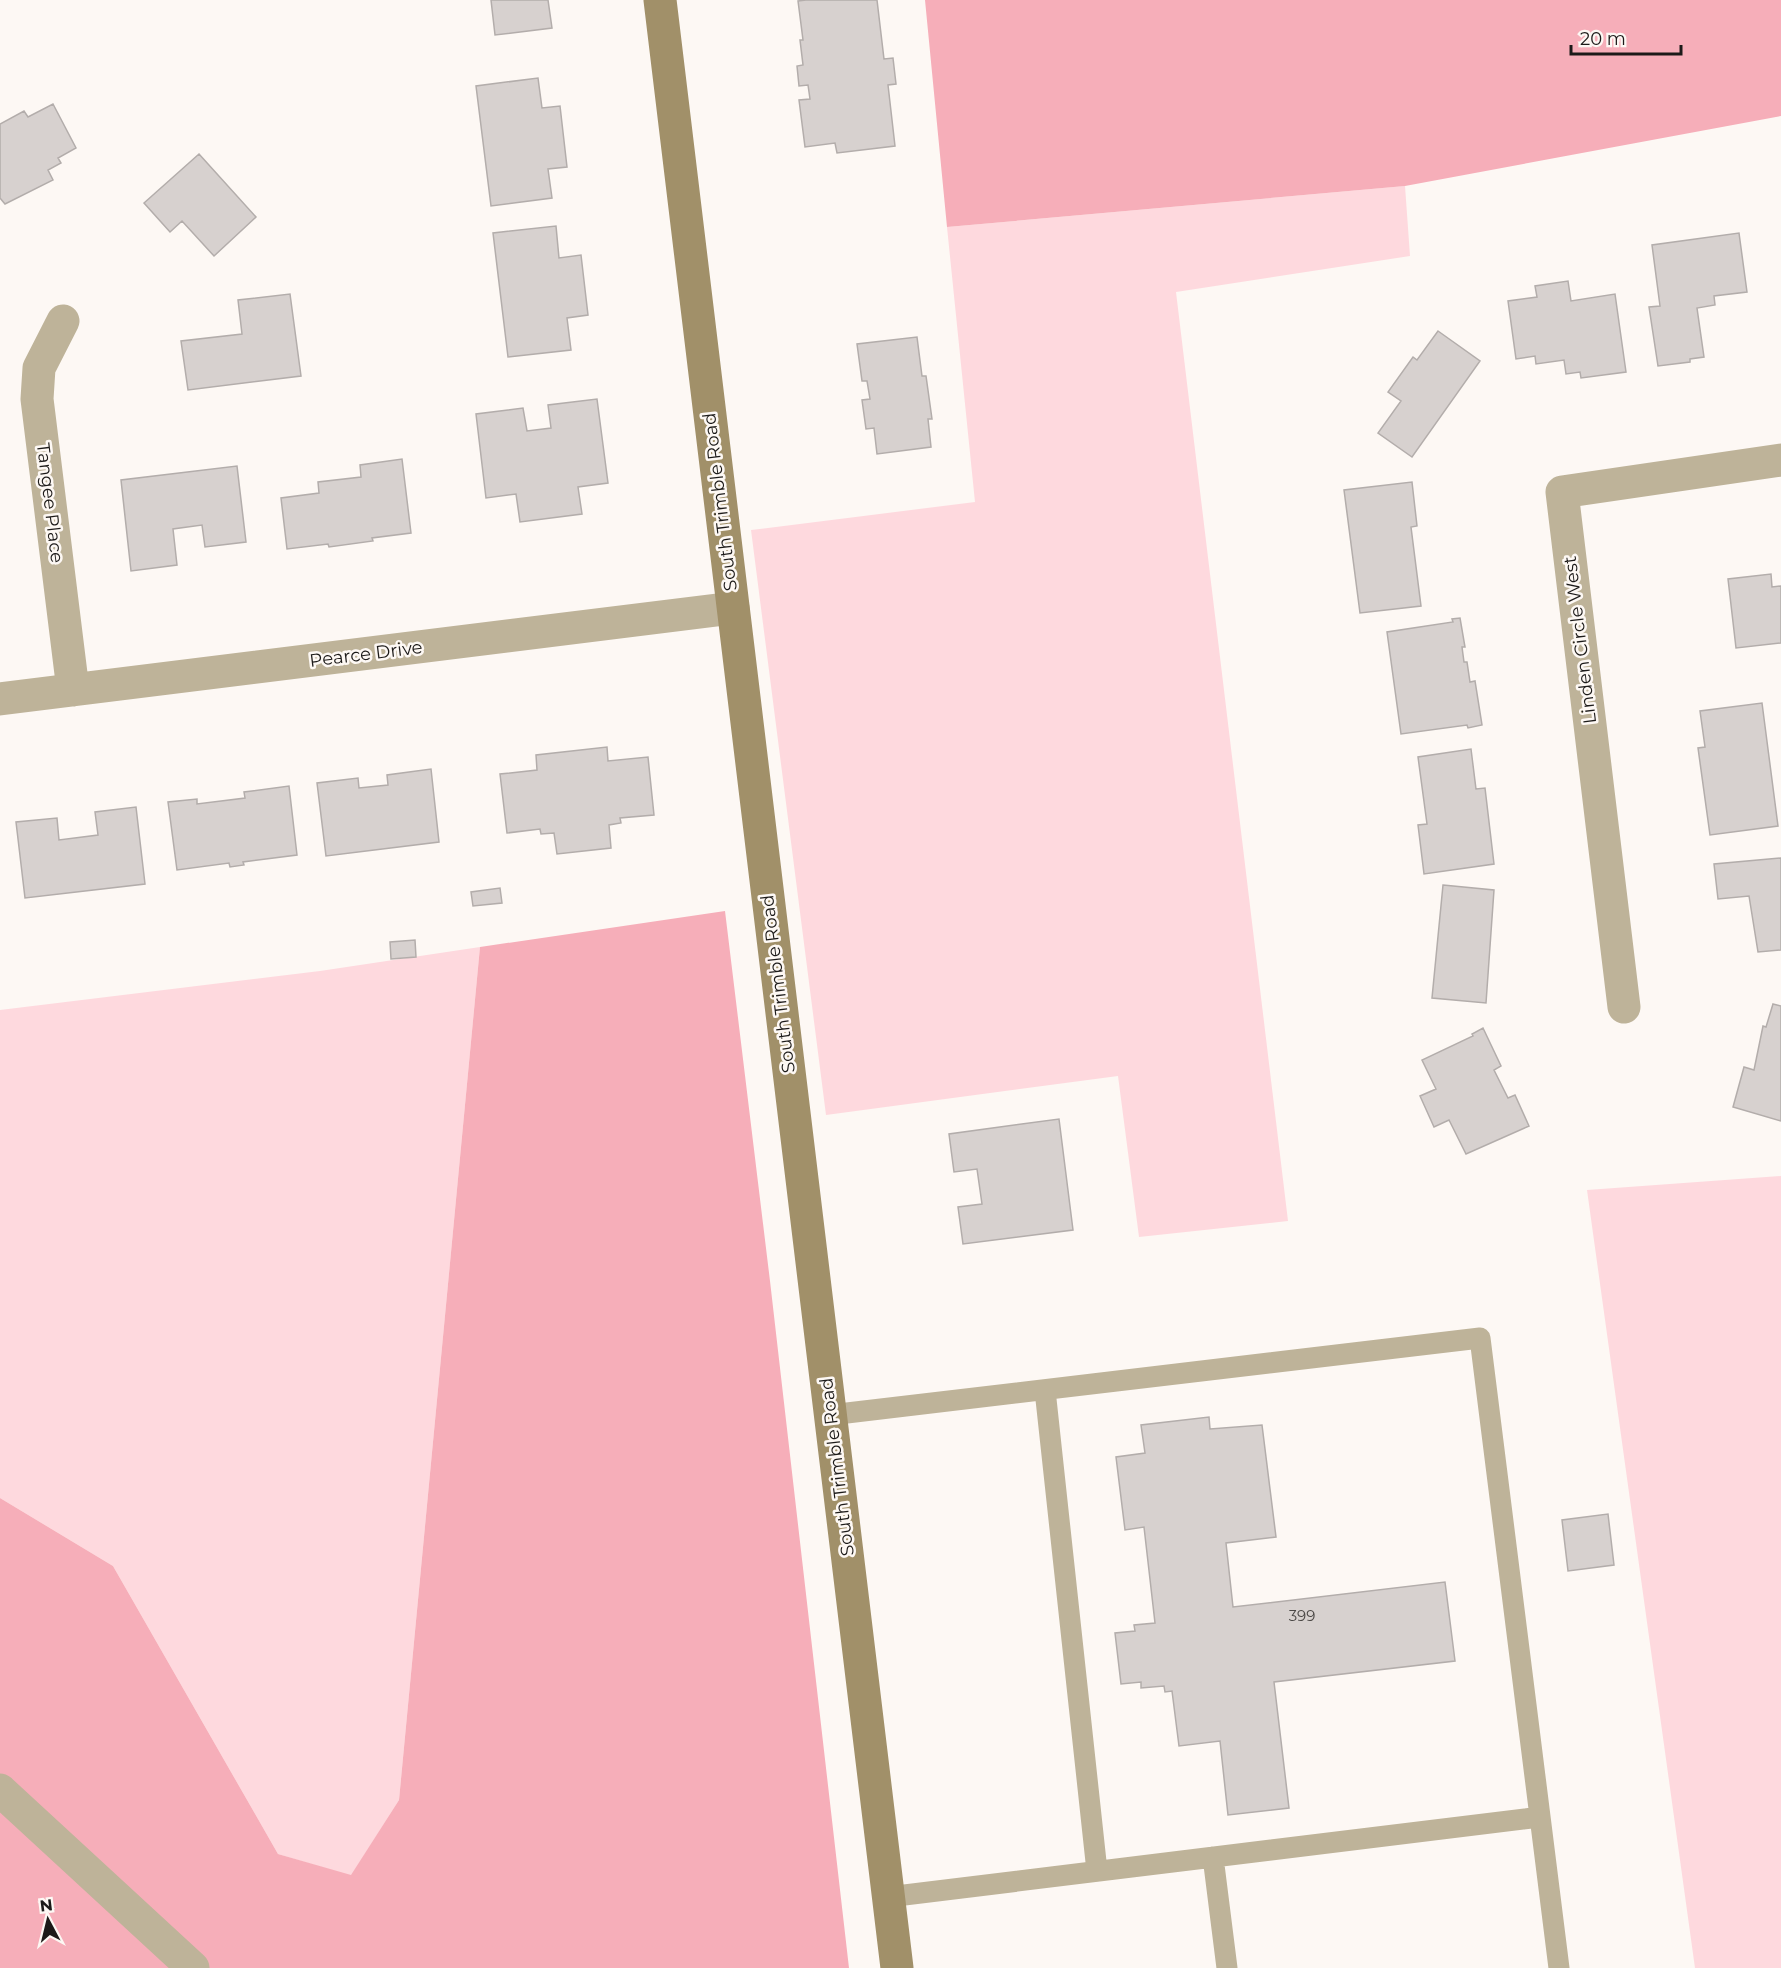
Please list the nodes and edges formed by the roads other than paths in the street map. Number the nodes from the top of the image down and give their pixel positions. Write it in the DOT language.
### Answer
graph roads {
  1 [pos="660,0"];
  2 [pos="63,321"];
  3 [pos="1781,460"];
  4 [pos="732,608"];
  5 [pos="73,690"];
  6 [pos="0,699"];
  7 [pos="1624,1007"];
  8 [pos="1046,1390"];
  9 [pos="830,1415"];
  10 [pos="0,1790"];
  11 [pos="1540,1817"];
  12 [pos="1213,1857"];
  13 [pos="1097,1871"];
  14 [pos="888,1897"];
  15 [pos="193,1968"];
  16 [pos="897,1968"];
  17 [pos="1227,1968"];
  18 [pos="1559,1968"];
  1 -- 4 [label="main road, South Trimble Road"];
  2 -- 5 [label="street, Tangee Place"];
  3 -- 7 [label="street, Linden Circle West"];
  4 -- 5 [label="street, Pearce Drive"];
  4 -- 9 [label="main road, South Trimble Road"];
  5 -- 6 [label="street, Pearce Drive"];
  8 -- 9 [label="lane"];
  8 -- 11 [label="lane"];
  8 -- 13 [label="lane"];
  9 -- 14 [label="main road, South Trimble Road"];
  10 -- 15 [label="street"];
  11 -- 12 [label="lane"];
  11 -- 18 [label="lane"];
  12 -- 13 [label="lane"];
  12 -- 17 [label="lane"];
  13 -- 14 [label="lane"];
  14 -- 16 [label="main road, South Trimble Road"];
}
